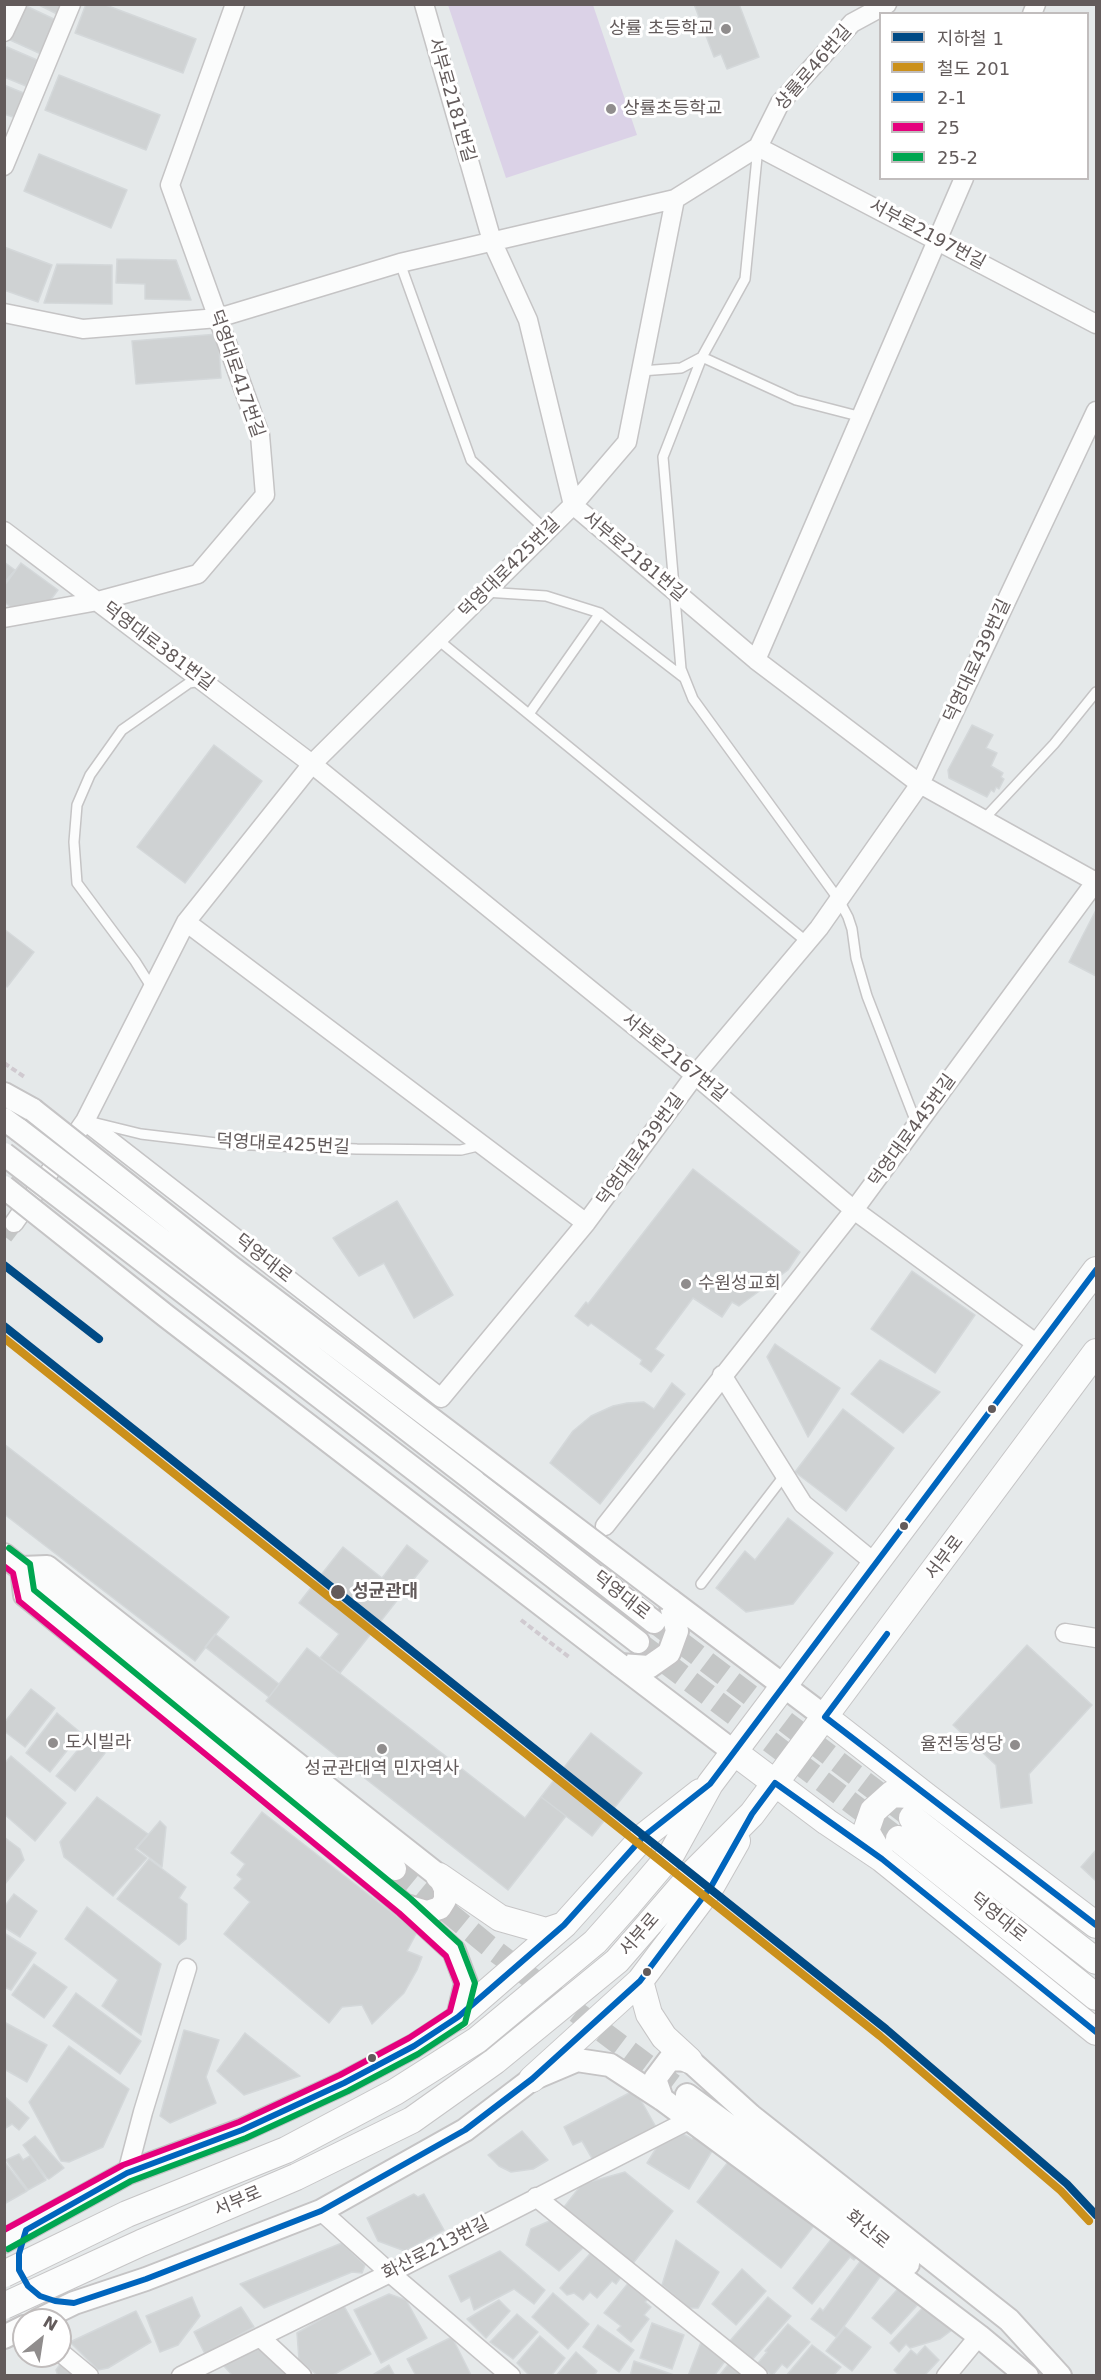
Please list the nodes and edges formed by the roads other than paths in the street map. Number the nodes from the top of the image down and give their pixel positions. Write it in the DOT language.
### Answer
graph roads {
  1 [pos="17,4"];
  2 [pos="71,4"];
  3 [pos="235,4"];
  4 [pos="424,4"];
  5 [pos="887,4"];
  6 [pos="6,27"];
  7 [pos="758,147"];
  8 [pos="4,166"];
  9 [pos="963,180"];
  10 [pos="675,199"];
  11 [pos="938,240"];
  12 [pos="492,241"];
  13 [pos="400,263"];
  14 [pos="4,313"];
  15 [pos="218,318"];
  16 [pos="1096,324"];
  17 [pos="702,357"];
  18 [pos="641,371"];
  19 [pos="1096,411"];
  20 [pos="862,417"];
  21 [pos="573,505"];
  22 [pos="4,531"];
  23 [pos="547,531"];
  24 [pos="674,590"];
  25 [pos="485,592"];
  26 [pos="98,601"];
  27 [pos="600,613"];
  28 [pos="4,618"];
  29 [pos="438,639"];
  30 [pos="756,660"];
  31 [pos="684,678"];
  32 [pos="202,681"];
  33 [pos="1096,692"];
  34 [pos="529,714"];
  35 [pos="312,764"];
  36 [pos="920,784"];
  37 [pos="984,819"];
  38 [pos="1096,882"];
  39 [pos="839,900"];
  40 [pos="186,922"];
  41 [pos="807,942"];
  42 [pos="152,988"];
  43 [pos="695,1075"];
  44 [pos="4,1094"];
  45 [pos="85,1121"];
  46 [pos="12,1125"];
  47 [pos="917,1125"];
  48 [pos="482,1145"];
  49 [pos="4,1154"];
  50 [pos="4,1187"];
  51 [pos="854,1210"];
  52 [pos="14,1223"];
  53 [pos="586,1223"];
  54 [pos="1096,1270"];
  55 [pos="1041,1347"];
  56 [pos="1096,1352"];
  57 [pos="722,1375"];
  58 [pos="441,1398"];
  59 [pos="784,1476"];
  60 [pos="605,1526"];
  61 [pos="13,1562"];
  62 [pos="876,1564"];
  63 [pos="701,1584"];
  64 [pos="670,1600"];
  65 [pos="654,1622"];
  66 [pos="1065,1633"];
  67 [pos="1096,1638"];
  68 [pos="638,1642"];
  69 [pos="620,1665"];
  70 [pos="784,1686"];
  71 [pos="825,1717"];
  72 [pos="734,1752"];
  73 [pos="775,1783"];
  74 [pos="710,1784"];
  75 [pos="752,1815"];
  76 [pos="913,1818"];
  77 [pos="882,1859"];
  78 [pos="395,1869"];
  79 [pos="439,1876"];
  80 [pos="405,1906"];
  81 [pos="564,1925"];
  82 [pos="1096,1925"];
  83 [pos="1096,1961"];
  84 [pos="187,1968"];
  85 [pos="640,1981"];
  86 [pos="1096,1997"];
  87 [pos="458,2017"];
  88 [pos="1096,2032"];
  89 [pos="689,2060"];
  90 [pos="532,2079"];
  91 [pos="687,2094"];
  92 [pos="662,2099"];
  93 [pos="689,2120"];
  94 [pos="126,2173"];
  95 [pos="536,2197"];
  96 [pos="321,2211"];
  97 [pos="26,2230"];
  98 [pos="4,2241"];
  99 [pos="390,2273"];
  100 [pos="4,2274"];
  101 [pos="74,2303"];
  102 [pos="4,2306"];
  103 [pos="62,2308"];
  104 [pos="979,2336"];
  105 [pos="260,2337"];
  106 [pos="72,2362"];
  107 [pos="89,2376"];
  108 [pos="182,2376"];
  109 [pos="302,2376"];
  110 [pos="511,2376"];
  111 [pos="758,2376"];
  112 [pos="946,2376"];
  113 [pos="1027,2376"];
  114 [pos="1039,2376"];
  115 [pos="1060,2376"];
  1 -- 6 [label="street"];
  2 -- 8 [label="street"];
  3 -- 15 [label="street, 덕영대로417번길"];
  4 -- 12 [label="street, 서부로2181번길"];
  5 -- 7 [label="street, 상률로46번길"];
  7 -- 10 [label="street"];
  7 -- 11 [label="street, 서부로2197번길"];
  7 -- 17 [label="lane"];
  9 -- 11 [label="street"];
  10 -- 12 [label="street"];
  10 -- 18 [label="street, 덕영대로425번길"];
  11 -- 16 [label="street, 서부로2197번길"];
  11 -- 20 [label="street"];
  12 -- 13 [label="street"];
  12 -- 21 [label="street, 서부로2181번길"];
  13 -- 15 [label="street"];
  13 -- 23 [label="lane"];
  14 -- 15 [label="street"];
  15 -- 26 [label="street, 덕영대로417번길"];
  17 -- 18 [label="lane"];
  17 -- 20 [label="lane"];
  17 -- 24 [label="lane"];
  18 -- 21 [label="street, 덕영대로425번길"];
  19 -- 36 [label="street, 덕영대로439번길"];
  20 -- 30 [label="street"];
  21 -- 23 [label="street, 덕영대로425번길"];
  21 -- 24 [label="street, 서부로2181번길"];
  22 -- 26 [label="street, 덕영대로381번길"];
  23 -- 25 [label="street, 덕영대로425번길"];
  24 -- 30 [label="street, 서부로2181번길"];
  24 -- 31 [label="lane"];
  25 -- 27 [label="lane"];
  25 -- 29 [label="street, 덕영대로425번길"];
  26 -- 28 [label="street, 덕영대로417번길"];
  26 -- 32 [label="street, 덕영대로381번길"];
  27 -- 31 [label="lane"];
  27 -- 34 [label="lane"];
  29 -- 34 [label="lane"];
  29 -- 35 [label="street, 덕영대로425번길"];
  30 -- 36 [label="street, 서부로2181번길"];
  31 -- 39 [label="lane"];
  32 -- 35 [label="street, 덕영대로381번길"];
  32 -- 42 [label="lane"];
  33 -- 37 [label="lane"];
  34 -- 41 [label="lane"];
  35 -- 40 [label="street, 덕영대로425번길"];
  35 -- 43 [label="street, 서부로2167번길"];
  36 -- 37 [label="street, 서부로2181번길"];
  36 -- 39 [label="street, 덕영대로439번길"];
  37 -- 38 [label="street, 서부로2181번길"];
  38 -- 47 [label="street, 덕영대로445번길"];
  39 -- 41 [label="street, 덕영대로439번길"];
  39 -- 47 [label="lane"];
  40 -- 42 [label="street, 덕영대로425번길"];
  40 -- 48 [label="street"];
  41 -- 43 [label="street, 덕영대로439번길"];
  42 -- 45 [label="street, 덕영대로425번길"];
  43 -- 51 [label="street, 서부로2167번길"];
  43 -- 53 [label="street, 덕영대로439번길"];
  44 -- 64 [label="street, bridge"];
  45 -- 48 [label="lane, 덕영대로425번길"];
  45 -- 52 [label="street, 덕영대로425번길"];
  45 -- 58 [label="street, 덕영대로"];
  46 -- 65 [label="street, 덕영대로, bridge"];
  47 -- 51 [label="street, 덕영대로445번길"];
  48 -- 53 [label="street"];
  49 -- 68 [label="street, 덕영대로, bridge"];
  50 -- 69 [label="street, bridge"];
  51 -- 55 [label="street, 서부로2167번길"];
  51 -- 57 [label="street, 덕영대로445번길"];
  53 -- 58 [label="street, 덕영대로439번길"];
  54 -- 55 [label="main road, 서부로"];
  55 -- 62 [label="main road, 서부로"];
  56 -- 71 [label="main road, 서부로"];
  57 -- 59 [label="street"];
  57 -- 60 [label="street, 덕영대로445번길"];
  59 -- 62 [label="street"];
  59 -- 63 [label="lane"];
  61 -- 78 [label="street"];
  61 -- 79 [label="street"];
  61 -- 80 [label="street"];
  62 -- 70 [label="main road, 서부로"];
  64 -- 69 [label="street"];
  64 -- 70 [label="street"];
  66 -- 67 [label="street"];
  69 -- 72 [label="street"];
  70 -- 71 [label="street"];
  70 -- 72 [label="main road, 서부로"];
  71 -- 73 [label="main road, 서부로"];
  71 -- 76 [label="main road"];
  72 -- 73 [label="main road"];
  72 -- 74 [label="main road, 서부로"];
  73 -- 75 [label="main road, 서부로"];
  73 -- 77 [label="main road"];
  74 -- 81 [label="main road"];
  74 -- 100 [label="main road, 서부로, bridge"];
  75 -- 85 [label="main road, 서부로"];
  75 -- 102 [label="main road, 서부로, bridge"];
  76 -- 77 [label="main road"];
  76 -- 82 [label="main road"];
  76 -- 83 [label="main road, 덕영대로"];
  76 -- 86 [label="main road, 덕영대로"];
  77 -- 88 [label="main road"];
  79 -- 80 [label="street"];
  79 -- 81 [label="main road"];
  80 -- 87 [label="street"];
  81 -- 87 [label="main road"];
  84 -- 94 [label="street"];
  85 -- 89 [label="main road"];
  85 -- 90 [label="main road, 서부로"];
  87 -- 94 [label="street"];
  89 -- 92 [label="street"];
  89 -- 115 [label="street"];
  90 -- 92 [label="street"];
  90 -- 96 [label="street, 서부로"];
  91 -- 114 [label="street, 화산로"];
  92 -- 93 [label="street"];
  93 -- 95 [label="street, 화산로213번길"];
  93 -- 104 [label="street"];
  94 -- 97 [label="street"];
  95 -- 99 [label="street, 화산로213번길"];
  95 -- 111 [label="street"];
  96 -- 99 [label="street"];
  96 -- 101 [label="street, 서부로"];
  97 -- 98 [label="street"];
  97 -- 101 [label="street"];
  99 -- 105 [label="street, 화산로213번길"];
  99 -- 110 [label="street"];
  101 -- 103 [label="street, 서부로"];
  104 -- 112 [label="street"];
  104 -- 113 [label="street"];
  105 -- 108 [label="street, 화산로213번길"];
  105 -- 109 [label="street"];
  106 -- 107 [label="street"];
}
